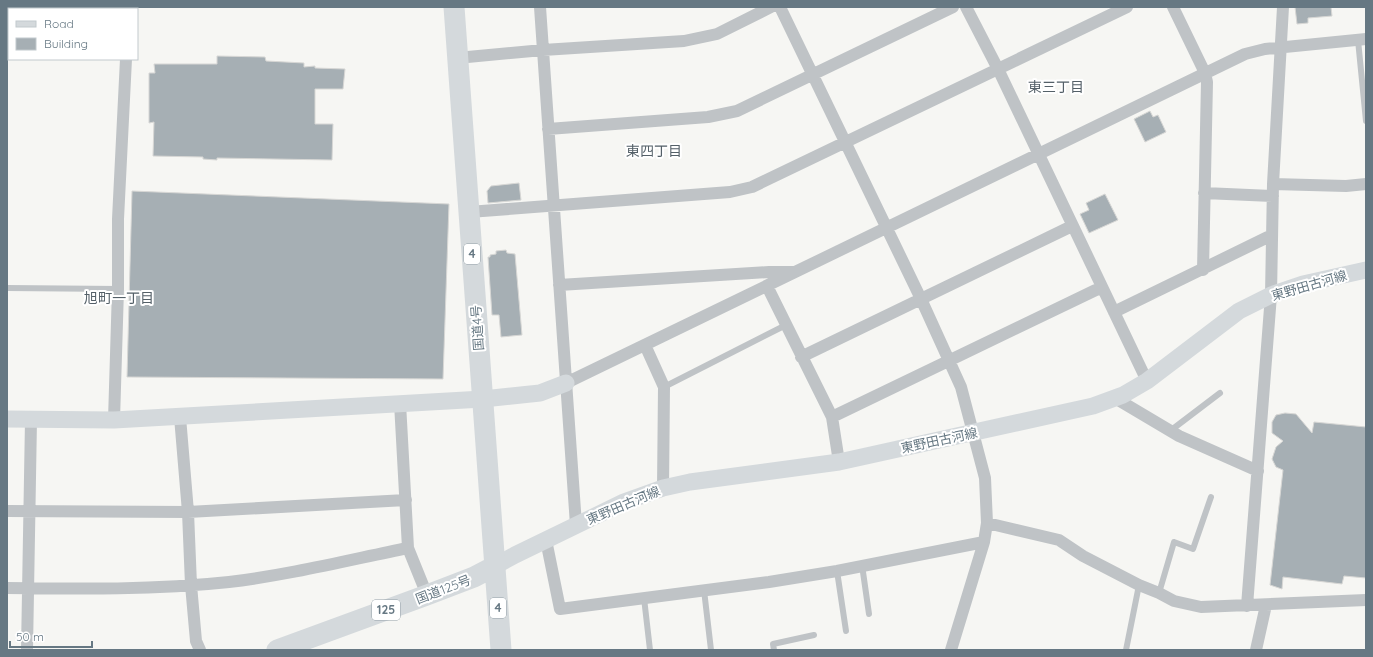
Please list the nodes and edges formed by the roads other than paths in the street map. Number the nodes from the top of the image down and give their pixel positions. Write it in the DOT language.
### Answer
graph roads {
  1 [pos="454,7"];
  2 [pos="540,7"];
  3 [pos="771,7"];
  4 [pos="780,7"];
  5 [pos="953,7"];
  6 [pos="966,7"];
  7 [pos="1127,7"];
  8 [pos="1173,7"];
  9 [pos="1283,7"];
  10 [pos="1362,40"];
  11 [pos="1280,48"];
  12 [pos="543,50"];
  13 [pos="457,58"];
  14 [pos="126,60"];
  15 [pos="998,70"];
  16 [pos="1205,72"];
  17 [pos="813,74"];
  18 [pos="1366,121"];
  19 [pos="548,129"];
  20 [pos="845,143"];
  21 [pos="1038,154"];
  22 [pos="1273,184"];
  23 [pos="1366,184"];
  24 [pos="1204,193"];
  25 [pos="1273,196"];
  26 [pos="554,206"];
  27 [pos="469,212"];
  28 [pos="1072,226"];
  29 [pos="886,228"];
  30 [pos="1272,235"];
  31 [pos="1202,270"];
  32 [pos="1366,270"];
  33 [pos="796,272"];
  34 [pos="559,285"];
  35 [pos="768,286"];
  36 [pos="1102,287"];
  37 [pos="7,288"];
  38 [pos="118,289"];
  39 [pos="1271,295"];
  40 [pos="921,299"];
  41 [pos="1114,312"];
  42 [pos="786,325"];
  43 [pos="645,345"];
  44 [pos="801,357"];
  45 [pos="949,361"];
  46 [pos="1147,381"];
  47 [pos="566,383"];
  48 [pos="664,387"];
  49 [pos="1220,393"];
  50 [pos="1114,398"];
  51 [pos="483,399"];
  52 [pos="400,403"];
  53 [pos="180,416"];
  54 [pos="832,417"];
  55 [pos="7,419"];
  56 [pos="31,420"];
  57 [pos="114,420"];
  58 [pos="1170,431"];
  59 [pos="973,433"];
  60 [pos="839,462"];
  61 [pos="1258,471"];
  62 [pos="663,488"];
  63 [pos="1211,498"];
  64 [pos="406,500"];
  65 [pos="7,511"];
  66 [pos="30,511"];
  67 [pos="188,512"];
  68 [pos="986,523"];
  69 [pos="576,525"];
  70 [pos="546,540"];
  71 [pos="984,542"];
  72 [pos="408,548"];
  73 [pos="862,565"];
  74 [pos="495,566"];
  75 [pos="837,570"];
  76 [pos="191,585"];
  77 [pos="1139,585"];
  78 [pos="7,588"];
  79 [pos="27,588"];
  80 [pos="704,590"];
  81 [pos="1159,593"];
  82 [pos="428,595"];
  83 [pos="644,598"];
  84 [pos="1366,600"];
  85 [pos="1266,605"];
  86 [pos="1247,606"];
  87 [pos="869,614"];
  88 [pos="846,631"];
  89 [pos="814,635"];
  90 [pos="27,650"];
  91 [pos="200,650"];
  92 [pos="277,650"];
  93 [pos="501,650"];
  94 [pos="650,650"];
  95 [pos="712,650"];
  96 [pos="774,650"];
  97 [pos="951,650"];
  98 [pos="1126,650"];
  99 [pos="1256,650"];
  1 -- 13 [label="highway, 国道4号 / 4"];
  2 -- 12 [label="street"];
  3 -- 12 [label="street"];
  4 -- 17 [label="street"];
  5 -- 17 [label="street"];
  6 -- 15 [label="street"];
  7 -- 15 [label="street"];
  8 -- 16 [label="street"];
  9 -- 11 [label="street"];
  10 -- 11 [label="street"];
  10 -- 18 [label="lane"];
  11 -- 16 [label="street"];
  11 -- 22 [label="street"];
  12 -- 13 [label="street"];
  12 -- 19 [label="street"];
  13 -- 27 [label="highway, 国道4号 / 4"];
  14 -- 38 [label="street"];
  15 -- 20 [label="street"];
  15 -- 21 [label="street"];
  16 -- 21 [label="street"];
  16 -- 24 [label="street"];
  17 -- 19 [label="street"];
  17 -- 20 [label="street"];
  19 -- 26 [label="street"];
  20 -- 26 [label="street"];
  20 -- 29 [label="street"];
  21 -- 28 [label="street"];
  21 -- 29 [label="street"];
  22 -- 23 [label="street"];
  22 -- 25 [label="street"];
  24 -- 25 [label="street"];
  24 -- 31 [label="street"];
  25 -- 30 [label="street"];
  26 -- 27 [label="street"];
  26 -- 34 [label="street"];
  27 -- 51 [label="highway, 国道4号 / 4"];
  28 -- 36 [label="street"];
  28 -- 40 [label="street"];
  29 -- 33 [label="street"];
  29 -- 40 [label="street"];
  30 -- 31 [label="street"];
  30 -- 39 [label="street"];
  31 -- 41 [label="street"];
  32 -- 39 [label="main road, 東野田古河線"];
  33 -- 34 [label="street"];
  33 -- 35 [label="street"];
  34 -- 47 [label="street"];
  35 -- 42 [label="street"];
  35 -- 43 [label="street"];
  36 -- 41 [label="street"];
  36 -- 45 [label="street"];
  37 -- 38 [label="lane"];
  38 -- 57 [label="street"];
  39 -- 46 [label="main road, 東野田古河線"];
  39 -- 61 [label="street"];
  40 -- 44 [label="street"];
  40 -- 45 [label="street"];
  41 -- 46 [label="street"];
  42 -- 44 [label="street"];
  42 -- 48 [label="lane"];
  43 -- 47 [label="street"];
  43 -- 48 [label="street"];
  44 -- 54 [label="street"];
  45 -- 54 [label="street"];
  45 -- 59 [label="street"];
  46 -- 50 [label="main road, 東野田古河線"];
  47 -- 51 [label="main road"];
  47 -- 69 [label="street"];
  48 -- 62 [label="street"];
  49 -- 58 [label="lane"];
  50 -- 58 [label="street"];
  50 -- 59 [label="main road, 東野田古河線"];
  51 -- 52 [label="main road"];
  51 -- 74 [label="highway, 国道4号 / 4"];
  52 -- 53 [label="main road"];
  52 -- 64 [label="street"];
  53 -- 57 [label="main road"];
  53 -- 67 [label="street"];
  54 -- 60 [label="street"];
  55 -- 56 [label="main road"];
  56 -- 57 [label="main road"];
  56 -- 66 [label="street"];
  58 -- 61 [label="street"];
  59 -- 60 [label="main road, 東野田古河線"];
  59 -- 68 [label="street"];
  60 -- 62 [label="main road, 東野田古河線"];
  61 -- 86 [label="street"];
  62 -- 69 [label="main road, 東野田古河線"];
  63 -- 81 [label="lane"];
  64 -- 67 [label="street"];
  64 -- 72 [label="street"];
  65 -- 66 [label="street"];
  66 -- 67 [label="street"];
  66 -- 79 [label="street"];
  67 -- 76 [label="street"];
  68 -- 71 [label="street"];
  68 -- 77 [label="street"];
  69 -- 70 [label="main road, 東野田古河線"];
  70 -- 74 [label="main road, 東野田古河線"];
  70 -- 83 [label="street"];
  71 -- 73 [label="street"];
  71 -- 97 [label="street"];
  72 -- 76 [label="street"];
  72 -- 82 [label="street"];
  73 -- 75 [label="street"];
  73 -- 87 [label="lane"];
  74 -- 82 [label="highway, 国道125号 / 125"];
  74 -- 93 [label="highway, 国道4号 / 4"];
  75 -- 80 [label="street"];
  75 -- 88 [label="lane"];
  76 -- 79 [label="street"];
  76 -- 91 [label="street"];
  77 -- 81 [label="street"];
  77 -- 98 [label="lane"];
  78 -- 79 [label="street"];
  79 -- 90 [label="street"];
  80 -- 83 [label="street"];
  80 -- 95 [label="lane"];
  81 -- 86 [label="street"];
  82 -- 92 [label="highway, 国道125号 / 125"];
  83 -- 94 [label="lane"];
  84 -- 85 [label="street"];
  85 -- 86 [label="street"];
  85 -- 99 [label="street"];
  89 -- 96 [label="lane"];
}
